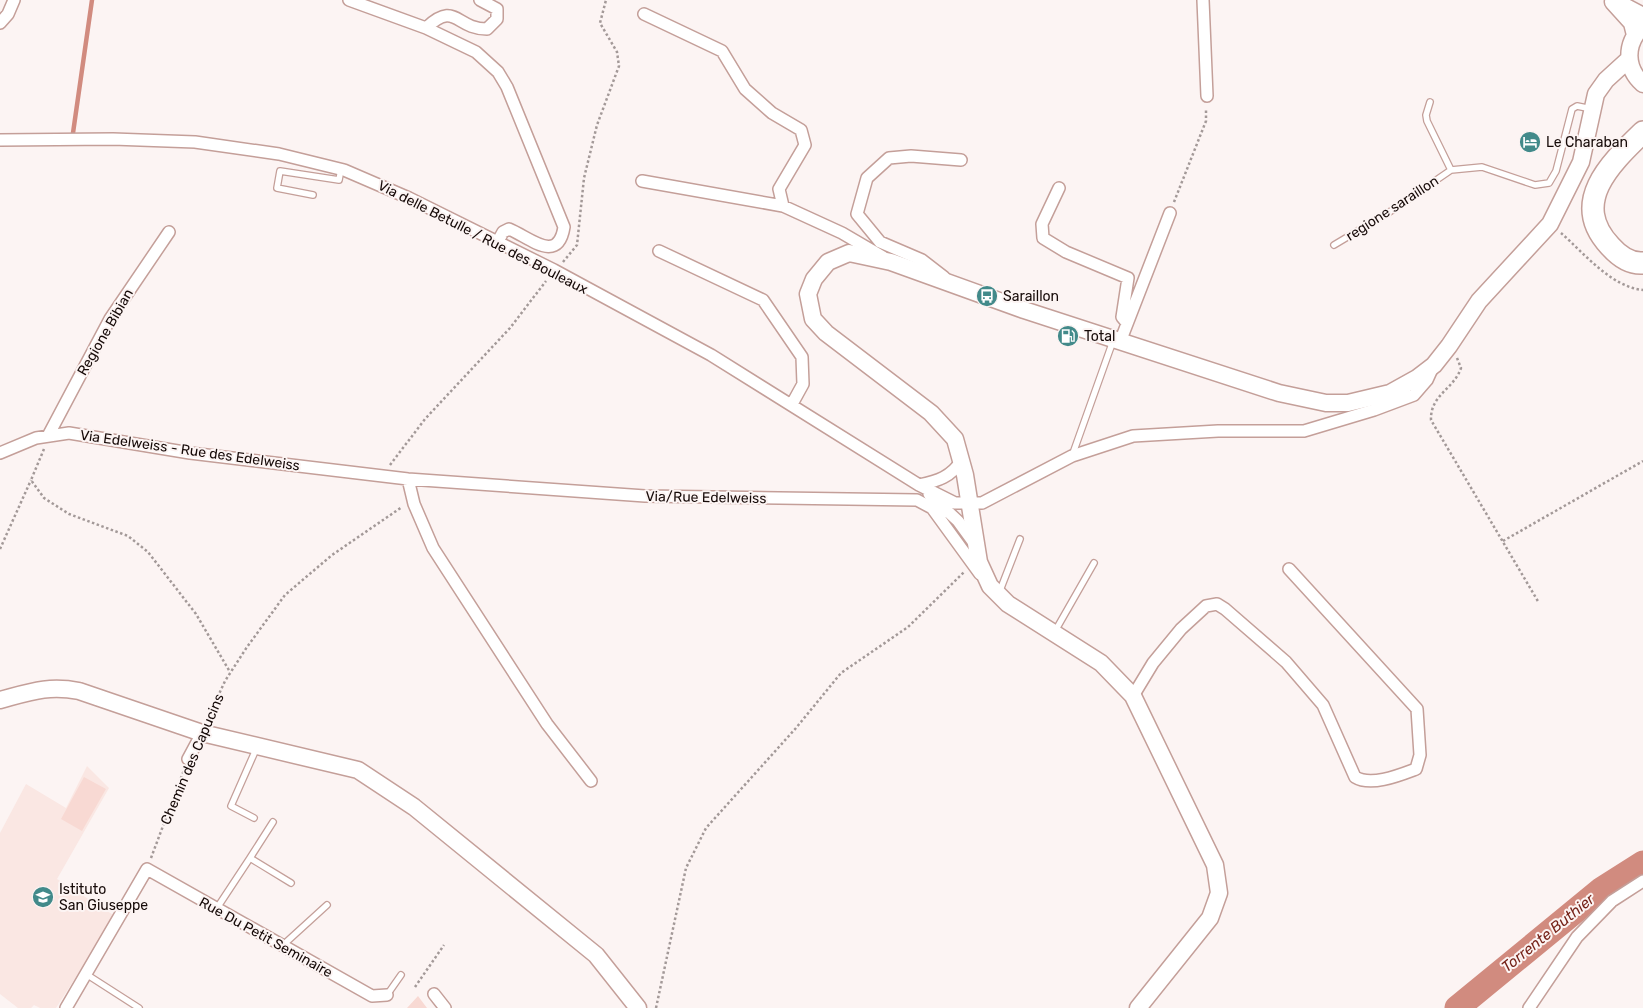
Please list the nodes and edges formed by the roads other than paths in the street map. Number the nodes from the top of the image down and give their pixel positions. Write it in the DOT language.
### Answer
graph roads {
  1 [pos="14,0"];
  2 [pos="349,0"];
  3 [pos="480,0"];
  4 [pos="1204,0"];
  5 [pos="1606,1"];
  6 [pos="644,14"];
  7 [pos="1643,16"];
  8 [pos="0,22"];
  9 [pos="426,28"];
  10 [pos="1639,31"];
  11 [pos="1629,59"];
  12 [pos="1640,82"];
  13 [pos="1207,96"];
  14 [pos="1430,102"];
  15 [pos="1593,107"];
  16 [pos="1643,132"];
  17 [pos="0,140"];
  18 [pos="961,160"];
  19 [pos="341,169"];
  20 [pos="1451,170"];
  21 [pos="642,181"];
  22 [pos="1059,188"];
  23 [pos="313,195"];
  24 [pos="783,206"];
  25 [pos="1170,213"];
  26 [pos="169,232"];
  27 [pos="497,243"];
  28 [pos="1334,245"];
  29 [pos="659,252"];
  30 [pos="891,262"];
  31 [pos="1643,263"];
  32 [pos="954,284"];
  33 [pos="1127,323"];
  34 [pos="1117,341"];
  35 [pos="1434,364"];
  36 [pos="792,404"];
  37 [pos="48,436"];
  38 [pos="0,454"];
  39 [pos="1072,456"];
  40 [pos="962,460"];
  41 [pos="382,476"];
  42 [pos="408,479"];
  43 [pos="918,485"];
  44 [pos="969,504"];
  45 [pos="1020,539"];
  46 [pos="975,543"];
  47 [pos="1094,563"];
  48 [pos="1289,569"];
  49 [pos="994,590"];
  50 [pos="1054,633"];
  51 [pos="1133,696"];
  52 [pos="0,700"];
  53 [pos="202,733"];
  54 [pos="258,745"];
  55 [pos="188,759"];
  56 [pos="591,781"];
  57 [pos="254,818"];
  58 [pos="272,822"];
  59 [pos="250,858"];
  60 [pos="1643,881"];
  61 [pos="291,883"];
  62 [pos="327,906"];
  63 [pos="216,910"];
  64 [pos="282,947"];
  65 [pos="86,974"];
  66 [pos="401,976"];
  67 [pos="434,994"];
  68 [pos="387,995"];
  69 [pos="66,1008"];
  70 [pos="139,1008"];
  71 [pos="445,1008"];
  72 [pos="638,1008"];
  73 [pos="1138,1008"];
  74 [pos="1529,1008"];
  1 -- 8 [label="street"];
  2 -- 9 [label="street"];
  3 -- 9 [label="street"];
  4 -- 13 [label="street"];
  5 -- 7 [label="main road"];
  5 -- 10 [label="main road"];
  6 -- 24 [label="street"];
  9 -- 27 [label="street"];
  10 -- 11 [label="main road"];
  11 -- 12 [label="main road"];
  11 -- 15 [label="main road"];
  12 -- 15 [label="main road"];
  14 -- 20 [label="lane, regione saraillon"];
  15 -- 20 [label="lane, regione saraillon"];
  15 -- 35 [label="main road"];
  16 -- 31 [label="highway"];
  17 -- 19 [label="street, Via delle Betulle / Rue des Bouleaux"];
  18 -- 32 [label="street"];
  19 -- 23 [label="lane"];
  19 -- 27 [label="street, Via delle Betulle / Rue des Bouleaux"];
  20 -- 28 [label="lane, regione saraillon"];
  21 -- 24 [label="street"];
  22 -- 33 [label="street"];
  24 -- 30 [label="street"];
  25 -- 33 [label="street"];
  26 -- 37 [label="street, Regione Bibian"];
  27 -- 36 [label="street, Via delle Betulle / Rue des Bouleaux"];
  29 -- 36 [label="street"];
  30 -- 32 [label="main road"];
  30 -- 40 [label="main road"];
  32 -- 34 [label="main road"];
  33 -- 34 [label="street"];
  34 -- 35 [label="main road"];
  34 -- 39 [label="lane"];
  35 -- 39 [label="street"];
  36 -- 43 [label="street, Via delle Betulle / Rue des Bouleaux"];
  37 -- 38 [label="street, Via Edelweiss - Rue des Edelweiss"];
  37 -- 41 [label="street, Via Edelweiss - Rue des Edelweiss"];
  39 -- 44 [label="street"];
  40 -- 43 [label="street"];
  40 -- 44 [label="main road"];
  41 -- 42 [label="street, Via/Rue Edelweiss"];
  42 -- 49 [label="street, Via/Rue Edelweiss"];
  42 -- 56 [label="street"];
  43 -- 44 [label="street"];
  43 -- 46 [label="street"];
  44 -- 46 [label="main road"];
  45 -- 49 [label="lane"];
  46 -- 49 [label="main road"];
  47 -- 50 [label="lane"];
  48 -- 51 [label="street"];
  49 -- 50 [label="main road"];
  50 -- 51 [label="main road"];
  51 -- 73 [label="main road"];
  52 -- 53 [label="main road"];
  53 -- 54 [label="main road"];
  53 -- 55 [label="street, Chemin des Capucins"];
  54 -- 57 [label="lane"];
  54 -- 72 [label="main road"];
  58 -- 59 [label="lane"];
  59 -- 61 [label="lane"];
  59 -- 63 [label="lane"];
  60 -- 74 [label="street"];
  62 -- 64 [label="lane"];
  63 -- 64 [label="street, Rue Du Petit Seminaire"];
  63 -- 65 [label="street, Rue Du Petit Seminaire"];
  64 -- 68 [label="street, Rue Du Petit Seminaire"];
  65 -- 69 [label="street"];
  65 -- 70 [label="lane"];
  66 -- 68 [label="lane"];
  67 -- 71 [label="street"];
}
